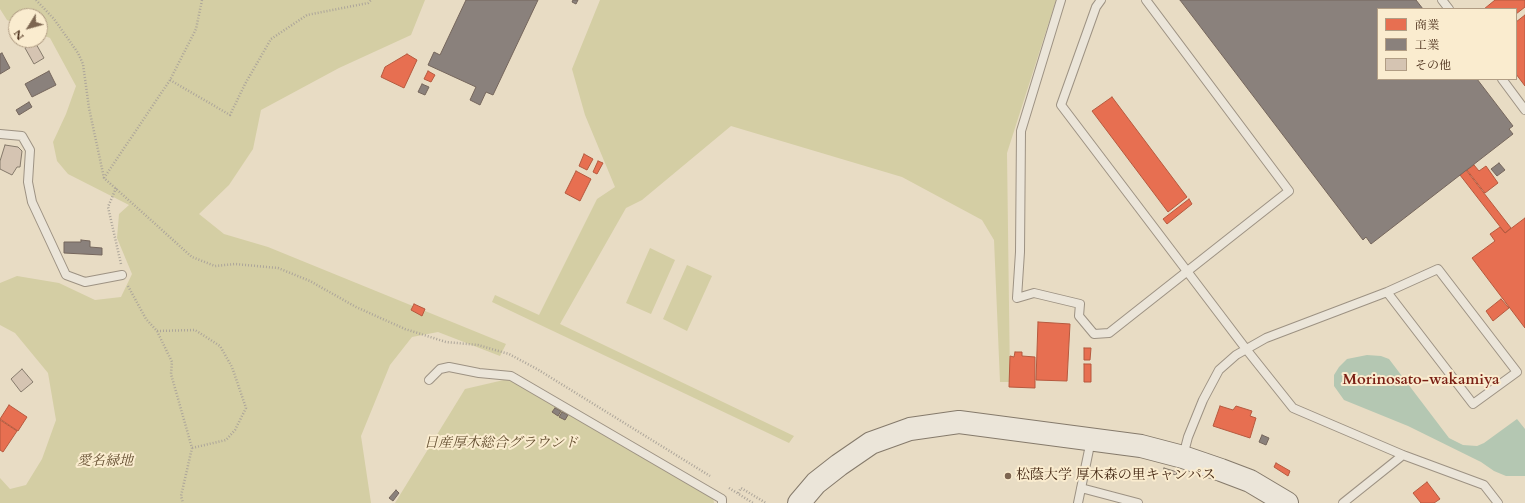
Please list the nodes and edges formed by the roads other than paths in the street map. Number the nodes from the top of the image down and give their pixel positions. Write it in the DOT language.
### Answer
graph roads {
  1 [pos="1061,0"];
  2 [pos="1101,0"];
  3 [pos="1146,0"];
  4 [pos="1442,0"];
  5 [pos="1448,8"];
  6 [pos="1503,80"];
  7 [pos="1525,110"];
  8 [pos="0,134"];
  9 [pos="1188,271"];
  10 [pos="122,274"];
  11 [pos="1387,292"];
  12 [pos="1246,349"];
  13 [pos="429,380"];
  14 [pos="1091,439"];
  15 [pos="1403,455"];
  16 [pos="1183,457"];
  17 [pos="1081,488"];
  18 [pos="1105,494"];
  19 [pos="722,503"];
  20 [pos="799,503"];
  21 [pos="1078,503"];
  22 [pos="1108,503"];
  23 [pos="1138,503"];
  24 [pos="1287,503"];
  25 [pos="1343,503"];
  26 [pos="1498,503"];
  1 -- 9 [label="lane"];
  2 -- 9 [label="lane"];
  3 -- 9 [label="lane"];
  4 -- 5 [label="lane"];
  6 -- 7 [label="lane"];
  8 -- 10 [label="lane"];
  9 -- 12 [label="lane"];
  11 -- 11 [label="lane"];
  11 -- 12 [label="lane"];
  12 -- 15 [label="lane"];
  12 -- 16 [label="lane"];
  13 -- 19 [label="lane"];
  14 -- 16 [label="street"];
  14 -- 17 [label="lane"];
  14 -- 20 [label="street"];
  15 -- 25 [label="lane"];
  15 -- 26 [label="lane"];
  16 -- 24 [label="street"];
  17 -- 18 [label="lane"];
  17 -- 21 [label="lane"];
  18 -- 22 [label="lane"];
  18 -- 23 [label="lane"];
}
